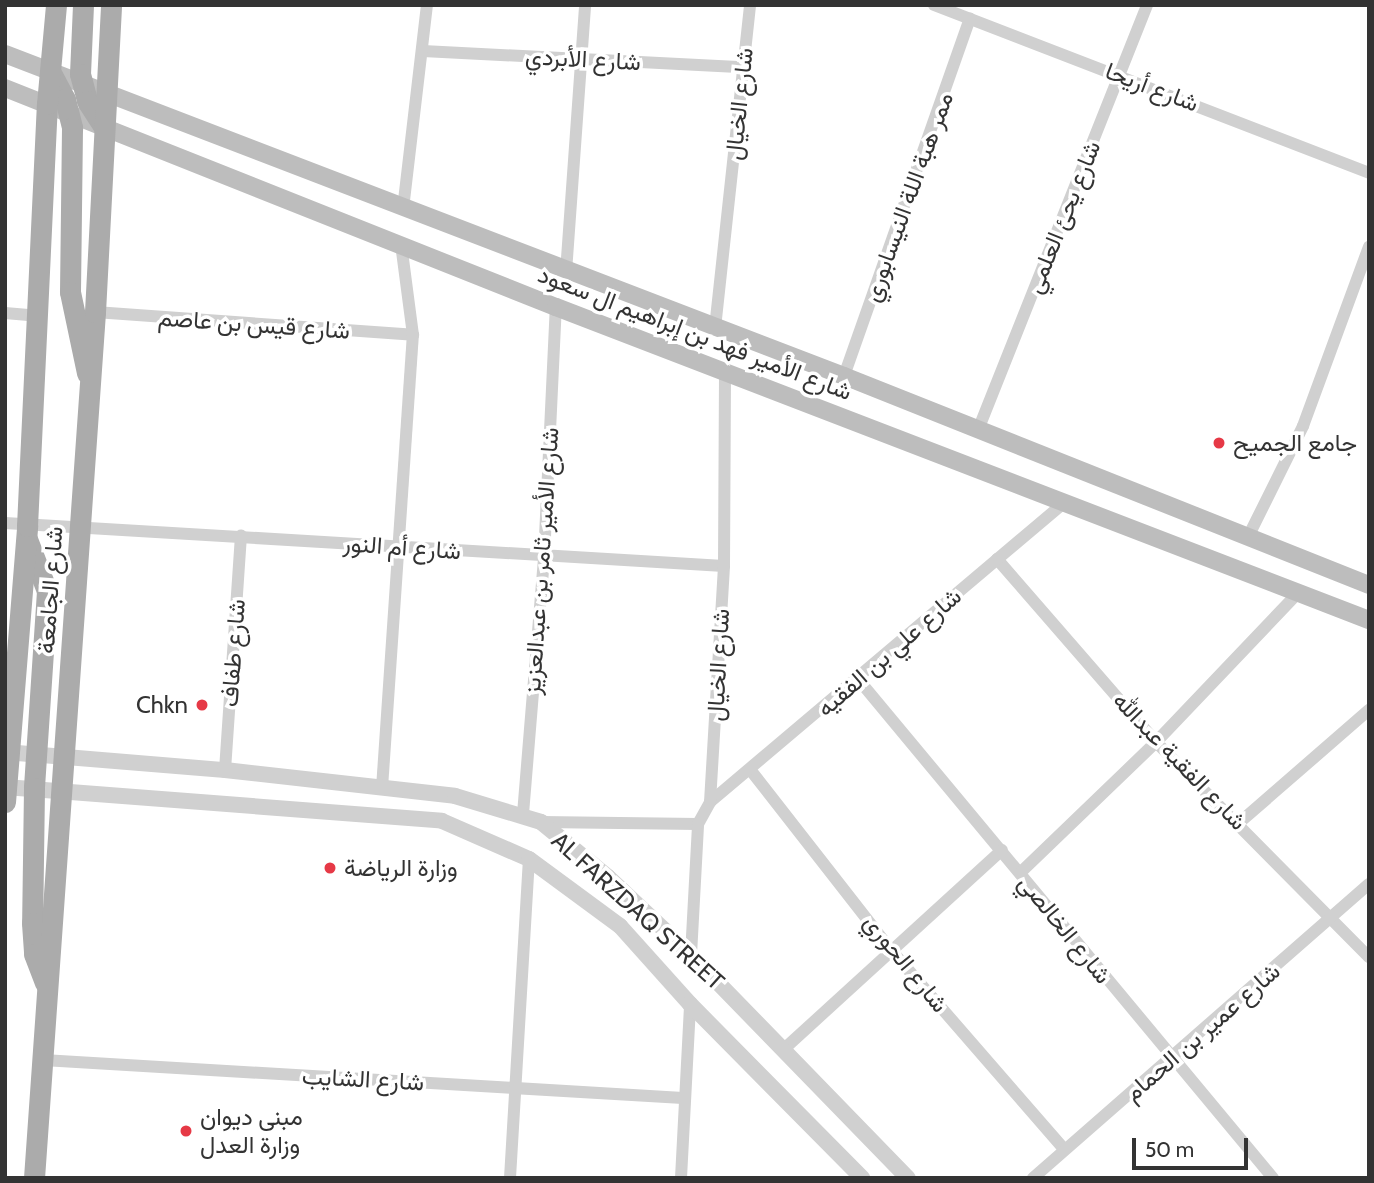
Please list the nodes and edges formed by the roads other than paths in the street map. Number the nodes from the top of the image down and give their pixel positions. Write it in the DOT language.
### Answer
graph roads {
  1 [pos="56,5"];
  2 [pos="83,5"];
  3 [pos="111,5"];
  4 [pos="427,5"];
  5 [pos="585,5"];
  6 [pos="750,5"];
  7 [pos="934,5"];
  8 [pos="1147,5"];
  9 [pos="970,19"];
  10 [pos="423,51"];
  11 [pos="5,54"];
  12 [pos="582,58"];
  13 [pos="743,68"];
  14 [pos="51,73"];
  15 [pos="1120,74"];
  16 [pos="82,86"];
  17 [pos="5,88"];
  18 [pos="105,94"];
  19 [pos="47,104"];
  20 [pos="70,113"];
  21 [pos="103,127"];
  22 [pos="1369,173"];
  23 [pos="403,209"];
  24 [pos="401,244"];
  25 [pos="1369,247"];
  26 [pos="566,272"];
  27 [pos="556,307"];
  28 [pos="95,312"];
  29 [pos="5,313"];
  30 [pos="40,316"];
  31 [pos="715,328"];
  32 [pos="413,335"];
  33 [pos="725,372"];
  34 [pos="844,376"];
  35 [pos="91,381"];
  36 [pos="978,430"];
  37 [pos="1066,500"];
  38 [pos="5,523"];
  39 [pos="81,527"];
  40 [pos="27,531"];
  41 [pos="241,536"];
  42 [pos="1248,537"];
  43 [pos="398,546"];
  44 [pos="544,558"];
  45 [pos="997,559"];
  46 [pos="724,566"];
  47 [pos="1369,584"];
  48 [pos="1299,593"];
  49 [pos="1369,620"];
  50 [pos="858,679"];
  51 [pos="1369,710"];
  52 [pos="1156,742"];
  53 [pos="8,752"];
  54 [pos="38,754"];
  55 [pos="65,756"];
  56 [pos="225,770"];
  57 [pos="752,772"];
  58 [pos="34,788"];
  59 [pos="63,788"];
  60 [pos="382,788"];
  61 [pos="6,792"];
  62 [pos="710,802"];
  63 [pos="523,814"];
  64 [pos="541,822"];
  65 [pos="1240,822"];
  66 [pos="698,824"];
  67 [pos="1002,850"];
  68 [pos="529,859"];
  69 [pos="1020,873"];
  70 [pos="1369,884"];
  71 [pos="1332,917"];
  72 [pos="891,950"];
  73 [pos="691,955"];
  74 [pos="1369,957"];
  75 [pos="48,989"];
  76 [pos="690,1004"];
  77 [pos="784,1049"];
  78 [pos="1172,1059"];
  79 [pos="43,1060"];
  80 [pos="515,1087"];
  81 [pos="683,1098"];
  82 [pos="1065,1149"];
  83 [pos="34,1178"];
  84 [pos="510,1178"];
  85 [pos="681,1178"];
  86 [pos="862,1178"];
  87 [pos="908,1178"];
  88 [pos="1033,1178"];
  89 [pos="1273,1178"];
  1 -- 14 [label="main road, شارع الجامعة"];
  2 -- 16 [label="main road"];
  3 -- 18 [label="main road, شارع الجامعة"];
  4 -- 10 [label="street"];
  5 -- 12 [label="street"];
  6 -- 13 [label="street, شارع الخيال"];
  7 -- 9 [label="street, شارع أريحا"];
  8 -- 15 [label="street, شارع يحئ العلمي"];
  9 -- 15 [label="street, شارع أريحا"];
  9 -- 34 [label="street, ممر هبة اللة النيسابوري"];
  10 -- 12 [label="street, شارع الأبردي"];
  10 -- 23 [label="street"];
  11 -- 14 [label="main road, شارع الأمير فهد بن إبراهيم ال سعود"];
  12 -- 13 [label="street, شارع الأبردي"];
  12 -- 26 [label="street"];
  13 -- 31 [label="street, شارع الخيال"];
  14 -- 16 [label="main road, شارع الأمير فهد بن إبراهيم ال سعود"];
  14 -- 19 [label="main road, شارع الجامعة"];
  14 -- 20 [label="main road"];
  15 -- 22 [label="street, شارع أريحا"];
  15 -- 36 [label="street, شارع يحئ العلمي"];
  16 -- 18 [label="main road, شارع الأمير فهد بن إبراهيم ال سعود"];
  16 -- 21 [label="main road"];
  17 -- 19 [label="main road, شارع الأمير فهد بن إبراهيم ال سعود"];
  18 -- 21 [label="main road, شارع الجامعة"];
  18 -- 23 [label="main road, شارع الأمير فهد بن إبراهيم ال سعود"];
  19 -- 20 [label="main road, شارع الأمير فهد بن إبراهيم ال سعود"];
  19 -- 30 [label="main road, شارع الجامعة"];
  20 -- 21 [label="main road, شارع الأمير فهد بن إبراهيم ال سعود"];
  20 -- 35 [label="main road"];
  21 -- 24 [label="main road, شارع الأمير فهد بن إبراهيم ال سعود"];
  21 -- 28 [label="main road, شارع الجامعة"];
  23 -- 26 [label="main road, شارع الأمير فهد بن إبراهيم ال سعود"];
  24 -- 27 [label="main road, شارع الأمير فهد بن إبراهيم ال سعود"];
  24 -- 32 [label="street"];
  25 -- 42 [label="street"];
  26 -- 31 [label="main road, شارع الأمير فهد بن إبراهيم ال سعود"];
  27 -- 33 [label="main road, شارع الأمير فهد بن إبراهيم ال سعود"];
  27 -- 44 [label="street, شارع الأمير ثامر بن عبدالعزيز"];
  28 -- 32 [label="street, شارع قيس بن عاصم"];
  28 -- 35 [label="main road, شارع الجامعة"];
  29 -- 30 [label="street"];
  30 -- 40 [label="main road, شارع الجامعة"];
  31 -- 34 [label="main road, شارع الأمير فهد بن إبراهيم ال سعود"];
  32 -- 43 [label="street"];
  33 -- 37 [label="main road, شارع الأمير فهد بن إبراهيم ال سعود"];
  33 -- 46 [label="street, شارع الخيال"];
  34 -- 36 [label="main road, شارع الأمير فهد بن إبراهيم ال سعود"];
  35 -- 39 [label="main road, شارع الجامعة"];
  36 -- 42 [label="main road, شارع الأمير فهد بن إبراهيم ال سعود"];
  37 -- 45 [label="street, شارع علي بن الفقيه"];
  37 -- 48 [label="main road, شارع الأمير فهد بن إبراهيم ال سعود"];
  38 -- 40 [label="street"];
  39 -- 40 [label="street, شارع أم النور"];
  39 -- 41 [label="street, شارع أم النور"];
  39 -- 55 [label="main road, شارع الجامعة"];
  40 -- 53 [label="main road, شارع الجامعة"];
  40 -- 54 [label="main road"];
  41 -- 43 [label="street, شارع أم النور"];
  41 -- 56 [label="street, شارع طفاف"];
  42 -- 47 [label="main road, شارع الأمير فهد بن إبراهيم ال سعود"];
  43 -- 44 [label="street, شارع أم النور"];
  43 -- 60 [label="street"];
  44 -- 46 [label="street, شارع أم النور"];
  44 -- 63 [label="street, شارع الأمير ثامر بن عبدالعزيز"];
  45 -- 50 [label="street, شارع علي بن الفقيه"];
  45 -- 52 [label="street, شارع الفقية عبدالله"];
  46 -- 62 [label="street, شارع الخيال"];
  48 -- 49 [label="main road, شارع الأمير فهد بن إبراهيم ال سعود"];
  48 -- 52 [label="street"];
  50 -- 57 [label="street, شارع علي بن الفقيه"];
  50 -- 67 [label="street, شارع الخالصي"];
  51 -- 65 [label="street"];
  52 -- 65 [label="street, شارع الفقية عبدالله"];
  52 -- 69 [label="street"];
  53 -- 54 [label="street, AL FARZDAQ STREET"];
  53 -- 61 [label="main road, شارع الجامعة"];
  54 -- 55 [label="street, AL FARZDAQ STREET"];
  54 -- 58 [label="main road"];
  55 -- 56 [label="street, AL FARZDAQ STREET"];
  55 -- 59 [label="main road, شارع الجامعة"];
  56 -- 60 [label="street, AL FARZDAQ STREET"];
  57 -- 62 [label="street, شارع علي بن الفقيه"];
  57 -- 72 [label="street, شارع الحوري"];
  58 -- 59 [label="street, AL FARZDAQ STREET"];
  58 -- 61 [label="street, AL FARZDAQ STREET"];
  58 -- 75 [label="main road"];
  59 -- 68 [label="street, AL FARZDAQ STREET"];
  59 -- 75 [label="main road, شارع الجامعة"];
  60 -- 63 [label="street, AL FARZDAQ STREET"];
  62 -- 66 [label="street, شارع الخيال"];
  63 -- 64 [label="street, AL FARZDAQ STREET"];
  64 -- 66 [label="street"];
  64 -- 73 [label="street, AL FARZDAQ STREET"];
  65 -- 71 [label="street, شارع الفقية عبدالله"];
  66 -- 73 [label="street, شارع الخيال"];
  67 -- 69 [label="street, شارع الخالصي"];
  67 -- 72 [label="street"];
  68 -- 76 [label="street, AL FARZDAQ STREET"];
  68 -- 80 [label="street"];
  69 -- 78 [label="street, شارع الخالصي"];
  70 -- 71 [label="street, شارع عمير بن الحمام"];
  71 -- 74 [label="street, شارع الفقية عبدالله"];
  71 -- 78 [label="street, شارع عمير بن الحمام"];
  72 -- 77 [label="street"];
  72 -- 82 [label="street, شارع الحوري"];
  73 -- 77 [label="street, AL FARZDAQ STREET"];
  75 -- 79 [label="main road, شارع الجامعة"];
  76 -- 81 [label="street"];
  76 -- 86 [label="street, AL FARZDAQ STREET"];
  77 -- 87 [label="street, AL FARZDAQ STREET"];
  78 -- 82 [label="street, شارع عمير بن الحمام"];
  78 -- 89 [label="street, شارع الخالصي"];
  79 -- 80 [label="street, شارع الشايب"];
  79 -- 83 [label="main road, شارع الجامعة"];
  80 -- 81 [label="street, شارع الشايب"];
  80 -- 84 [label="street"];
  81 -- 85 [label="street"];
  82 -- 88 [label="street, شارع عمير بن الحمام"];
}
